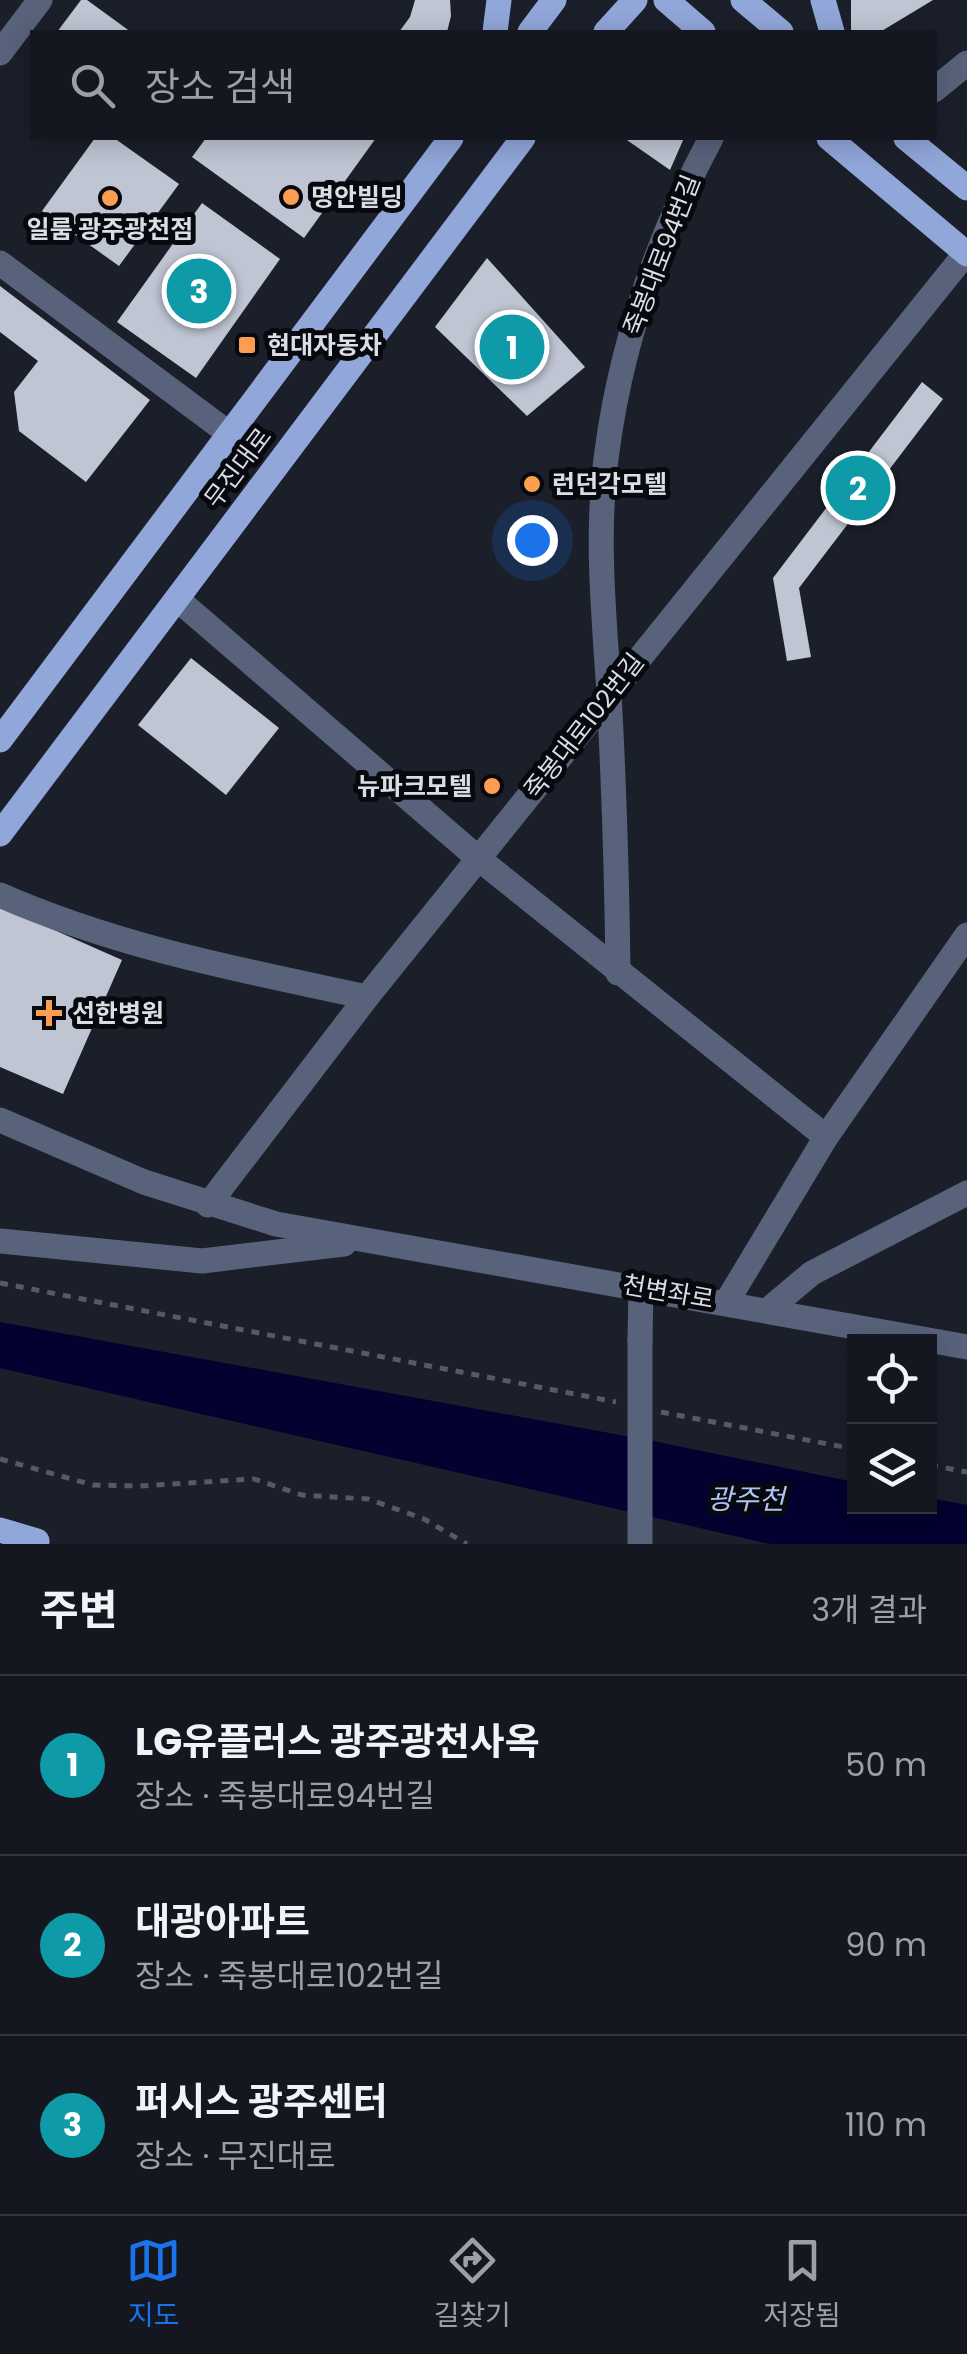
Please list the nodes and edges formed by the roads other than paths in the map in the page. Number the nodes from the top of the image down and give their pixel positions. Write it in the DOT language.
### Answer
graph roads {
  1 [pos="40,0"];
  2 [pos="499,0"];
  3 [pos="554,0"];
  4 [pos="635,0"];
  5 [pos="666,0"];
  6 [pos="743,0"];
  7 [pos="823,0"];
  8 [pos="495,30"];
  9 [pos="532,30"];
  10 [pos="608,30"];
  11 [pos="701,30"];
  12 [pos="779,30"];
  13 [pos="831,30"];
  14 [pos="0,53"];
  15 [pos="967,63"];
  16 [pos="937,88"];
  17 [pos="450,140"];
  18 [pos="521,140"];
  19 [pos="709,140"];
  20 [pos="830,140"];
  21 [pos="908,140"];
  22 [pos="967,188"];
  23 [pos="967,253"];
  24 [pos="0,262"];
  25 [pos="230,435"];
  26 [pos="176,599"];
  27 [pos="609,694"];
  28 [pos="0,740"];
  29 [pos="0,834"];
  30 [pos="479,860"];
  31 [pos="0,894"];
  32 [pos="967,935"];
  33 [pos="618,973"];
  34 [pos="367,997"];
  35 [pos="0,1120"];
  36 [pos="826,1138"];
  37 [pos="967,1193"];
  38 [pos="208,1205"];
  39 [pos="368,1240"];
  40 [pos="0,1241"];
  41 [pos="642,1288"];
  42 [pos="726,1302"];
  43 [pos="768,1310"];
  44 [pos="967,1347"];
  45 [pos="0,1530"];
  46 [pos="0,1540"];
  47 [pos="45,1542"];
  48 [pos="640,1544"];
  1 -- 14 [label="street"];
  2 -- 8 [label="main road"];
  3 -- 9 [label="main road"];
  4 -- 10 [label="main road"];
  5 -- 11 [label="main road"];
  6 -- 12 [label="main road"];
  7 -- 13 [label="main road"];
  15 -- 16 [label="street"];
  17 -- 25 [label="main road, 무진대로"];
  18 -- 26 [label="main road, 무진대로"];
  19 -- 27 [label="street, 죽봉대로94번길"];
  20 -- 23 [label="main road"];
  21 -- 22 [label="main road"];
  23 -- 27 [label="street, 죽봉대로102번길"];
  24 -- 25 [label="street"];
  25 -- 28 [label="main road, 무진대로"];
  26 -- 29 [label="main road, 무진대로"];
  26 -- 30 [label="street"];
  27 -- 30 [label="street, 죽봉대로102번길"];
  27 -- 33 [label="street, 죽봉대로94번길"];
  30 -- 33 [label="street"];
  30 -- 34 [label="street, 죽봉대로102번길"];
  31 -- 34 [label="street"];
  32 -- 36 [label="street"];
  33 -- 36 [label="street"];
  34 -- 38 [label="street, 죽봉대로102번길"];
  35 -- 38 [label="street, 천변좌로"];
  36 -- 42 [label="street"];
  37 -- 43 [label="street"];
  38 -- 39 [label="street, 천변좌로"];
  39 -- 40 [label="street, 천변좌로"];
  39 -- 41 [label="street, 천변좌로"];
  41 -- 42 [label="street, 천변좌로"];
  41 -- 48 [label="street, bridge"];
  42 -- 43 [label="street, 천변좌로"];
  43 -- 44 [label="street, 천변좌로"];
  45 -- 47 [label="main road"];
  46 -- 47 [label="street"];
}
